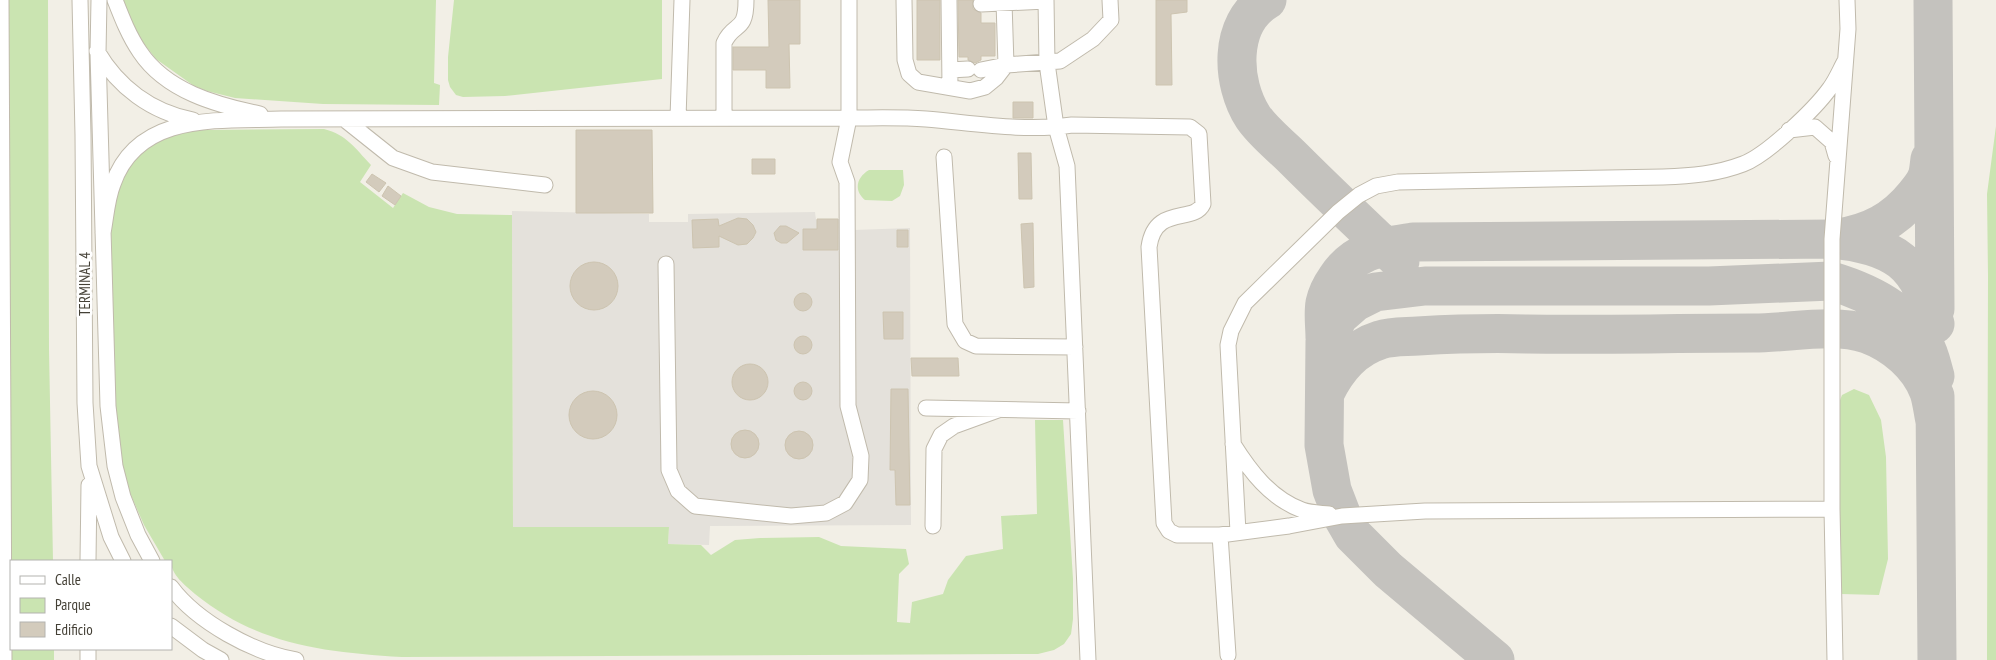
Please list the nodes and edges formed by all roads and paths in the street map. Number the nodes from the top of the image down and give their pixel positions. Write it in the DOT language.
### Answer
graph roads {
  1 [pos="1,0"];
  2 [pos="80,0"];
  3 [pos="99,0"];
  4 [pos="115,0"];
  5 [pos="682,0"];
  6 [pos="746,0"];
  7 [pos="849,0"];
  8 [pos="904,0"];
  9 [pos="949,0"];
  10 [pos="1046,0"];
  11 [pos="1110,0"];
  12 [pos="1847,0"];
  13 [pos="1004,2"];
  14 [pos="981,4"];
  15 [pos="80,18"];
  16 [pos="98,53"];
  17 [pos="1845,61"];
  18 [pos="1047,63"];
  19 [pos="1006,65"];
  20 [pos="950,70"];
  21 [pos="950,87"];
  22 [pos="678,118"];
  23 [pos="724,118"];
  24 [pos="281,119"];
  25 [pos="344,119"];
  26 [pos="202,122"];
  27 [pos="848,123"];
  28 [pos="1056,128"];
  29 [pos="1789,130"];
  30 [pos="944,157"];
  31 [pos="1837,157"];
  32 [pos="545,185"];
  33 [pos="103,232"];
  34 [pos="666,264"];
  35 [pos="1075,347"];
  36 [pos="926,408"];
  37 [pos="998,410"];
  38 [pos="1078,411"];
  39 [pos="1232,443"];
  40 [pos="89,466"];
  41 [pos="1832,509"];
  42 [pos="1342,516"];
  43 [pos="934,526"];
  44 [pos="1238,532"];
  45 [pos="1220,535"];
  46 [pos="88,560"];
  47 [pos="122,560"];
  48 [pos="151,560"];
  49 [pos="172,588"];
  50 [pos="172,627"];
  51 [pos="1228,655"];
  52 [pos="4,660"];
  53 [pos="221,660"];
  54 [pos="296,660"];
  55 [pos="1088,660"];
  56 [pos="1835,660"];
  1 -- 52 [label="street"];
  2 -- 15 [label="street, TERMINAL 4"];
  3 -- 16 [label="street"];
  4 -- 24 [label="street"];
  5 -- 22 [label="street"];
  6 -- 23 [label="street"];
  7 -- 27 [label="street"];
  8 -- 21 [label="street"];
  9 -- 20 [label="street"];
  10 -- 13 [label="street"];
  10 -- 18 [label="street"];
  11 -- 18 [label="street"];
  12 -- 17 [label="street"];
  13 -- 14 [label="street"];
  13 -- 19 [label="street"];
  15 -- 16 [label="street"];
  15 -- 40 [label="street, TERMINAL 4"];
  16 -- 26 [label="street"];
  16 -- 33 [label="street"];
  17 -- 29 [label="street"];
  17 -- 31 [label="street"];
  18 -- 19 [label="street"];
  18 -- 28 [label="street"];
  19 -- 20 [label="street"];
  19 -- 21 [label="street"];
  20 -- 21 [label="street"];
  22 -- 23 [label="street"];
  22 -- 25 [label="street"];
  23 -- 27 [label="street"];
  24 -- 25 [label="street"];
  24 -- 26 [label="street"];
  25 -- 32 [label="street"];
  26 -- 33 [label="street"];
  27 -- 28 [label="street"];
  27 -- 34 [label="street"];
  28 -- 35 [label="street"];
  28 -- 45 [label="street"];
  29 -- 31 [label="street"];
  29 -- 39 [label="street"];
  30 -- 35 [label="street"];
  31 -- 41 [label="street"];
  33 -- 48 [label="street, TERMINAL 4"];
  35 -- 38 [label="street"];
  36 -- 37 [label="street"];
  37 -- 38 [label="street"];
  37 -- 43 [label="street"];
  38 -- 55 [label="street"];
  39 -- 42 [label="street"];
  39 -- 44 [label="street"];
  40 -- 46 [label="street"];
  40 -- 47 [label="street, TERMINAL 4"];
  41 -- 42 [label="street"];
  41 -- 56 [label="street"];
  42 -- 44 [label="street"];
  44 -- 45 [label="street"];
  45 -- 51 [label="street"];
  49 -- 54 [label="street"];
  50 -- 53 [label="street"];
}
